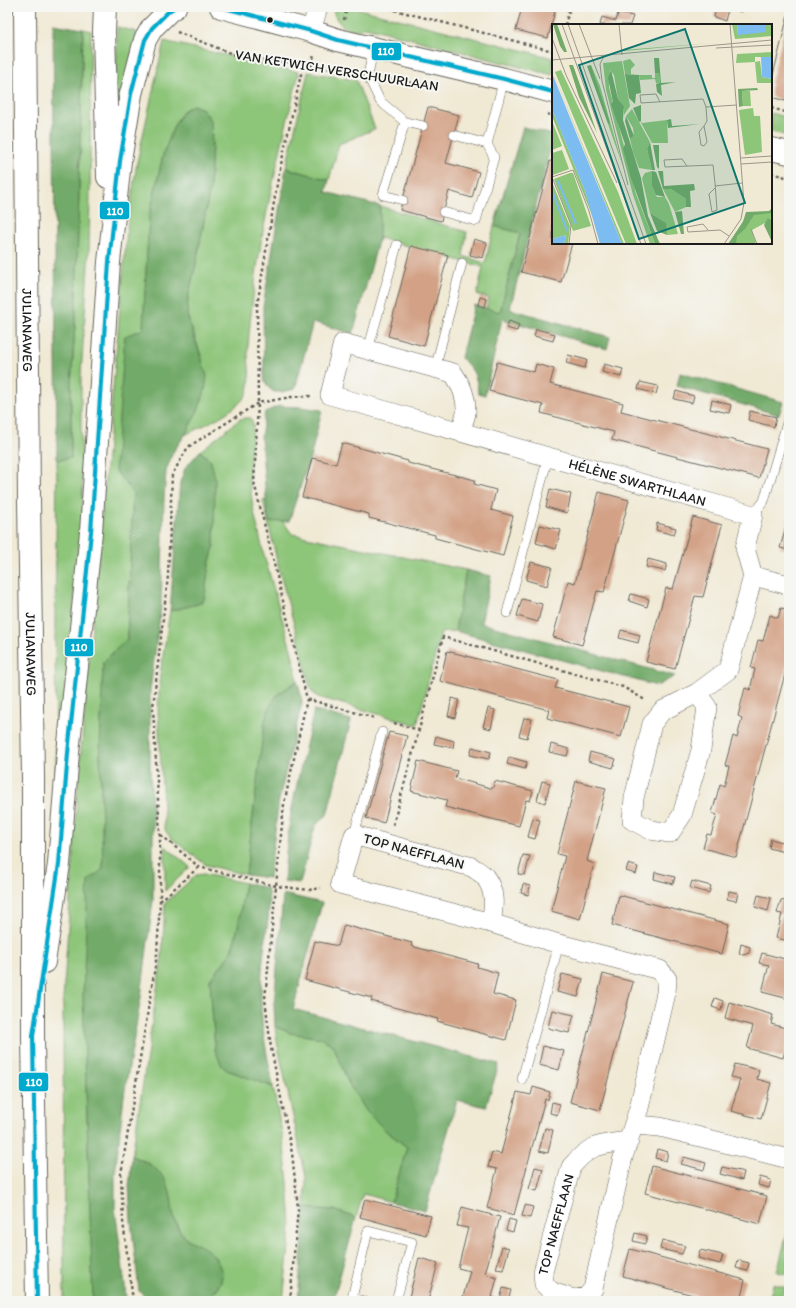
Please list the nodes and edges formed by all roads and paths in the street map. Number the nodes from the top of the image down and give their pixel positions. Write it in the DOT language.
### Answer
graph roads {
  1 [pos="25,7"];
  2 [pos="105,7"];
  3 [pos="175,7"];
  4 [pos="221,7"];
  5 [pos="318,7"];
  6 [pos="347,7"];
  7 [pos="383,7"];
  8 [pos="570,7"];
  9 [pos="156,24"];
  10 [pos="342,24"];
  11 [pos="565,24"];
  12 [pos="312,32"];
  13 [pos="373,49"];
  14 [pos="552,51"];
  15 [pos="302,70"];
  16 [pos="368,76"];
  17 [pos="504,79"];
  18 [pos="430,86"];
  19 [pos="552,92"];
  20 [pos="772,108"];
  21 [pos="789,113"];
  22 [pos="546,114"];
  23 [pos="552,116"];
  24 [pos="405,122"];
  25 [pos="423,126"];
  26 [pos="454,135"];
  27 [pos="487,144"];
  28 [pos="772,149"];
  29 [pos="789,153"];
  30 [pos="772,173"];
  31 [pos="789,178"];
  32 [pos="403,200"];
  33 [pos="443,212"];
  34 [pos="397,244"];
  35 [pos="109,262"];
  36 [pos="462,263"];
  37 [pos="368,350"];
  38 [pos="436,369"];
  39 [pos="330,395"];
  40 [pos="258,403"];
  41 [pos="789,416"];
  42 [pos="460,432"];
  43 [pos="548,458"];
  44 [pos="753,515"];
  45 [pos="753,576"];
  46 [pos="789,585"];
  47 [pos="507,613"];
  48 [pos="697,693"];
  49 [pos="307,699"];
  50 [pos="662,711"];
  51 [pos="381,720"];
  52 [pos="389,722"];
  53 [pos="419,730"];
  54 [pos="382,732"];
  55 [pos="160,835"];
  56 [pos="354,835"];
  57 [pos="388,844"];
  58 [pos="199,867"];
  59 [pos="340,884"];
  60 [pos="276,886"];
  61 [pos="160,901"];
  62 [pos="491,923"];
  63 [pos="559,944"];
  64 [pos="33,1036"];
  65 [pos="522,1079"];
  66 [pos="632,1133"];
  67 [pos="789,1159"];
  68 [pos="37,1301"];
  69 [pos="132,1301"];
  70 [pos="290,1301"];
  71 [pos="364,1301"];
  72 [pos="396,1301"];
  1 -- 64 [label="main road, JULIANAWEG"];
  2 -- 35 [label="main road"];
  3 -- 9 [label="main road"];
  4 -- 12 [label="main road, VAN KETWICH VERSCHUURLAAN"];
  5 -- 12 [label="street"];
  6 -- 10 [label="path"];
  7 -- 14 [label="path"];
  8 -- 11 [label="path"];
  9 -- 16 [label="path, VAN KETWICH VERSCHUURLAAN"];
  9 -- 35 [label="main road"];
  12 -- 13 [label="main road, VAN KETWICH VERSCHUURLAAN"];
  13 -- 16 [label="lane"];
  13 -- 17 [label="main road, VAN KETWICH VERSCHUURLAAN"];
  15 -- 40 [label="path"];
  16 -- 18 [label="path, VAN KETWICH VERSCHUURLAAN"];
  16 -- 24 [label="lane"];
  17 -- 19 [label="main road, VAN KETWICH VERSCHUURLAAN"];
  17 -- 27 [label="lane"];
  20 -- 21 [label="path"];
  22 -- 23 [label="path"];
  24 -- 25 [label="lane"];
  24 -- 32 [label="lane"];
  26 -- 27 [label="lane"];
  27 -- 33 [label="lane"];
  28 -- 29 [label="main road"];
  30 -- 31 [label="path"];
  34 -- 37 [label="lane"];
  35 -- 64 [label="main road"];
  36 -- 38 [label="lane"];
  37 -- 38 [label="street"];
  37 -- 39 [label="street"];
  38 -- 42 [label="street"];
  39 -- 40 [label="path"];
  39 -- 42 [label="street, HÉLÈNE SWARTHLAAN"];
  40 -- 49 [label="path"];
  40 -- 55 [label="path"];
  41 -- 44 [label="lane"];
  42 -- 43 [label="street, HÉLÈNE SWARTHLAAN"];
  43 -- 44 [label="street, HÉLÈNE SWARTHLAAN"];
  43 -- 47 [label="lane"];
  44 -- 45 [label="street"];
  45 -- 46 [label="street"];
  45 -- 48 [label="street"];
  48 -- 50 [label="street"];
  48 -- 50 [label="street"];
  49 -- 51 [label="path"];
  49 -- 60 [label="path"];
  50 -- 53 [label="path"];
  52 -- 53 [label="path"];
  53 -- 57 [label="path"];
  54 -- 56 [label="lane"];
  55 -- 58 [label="path"];
  55 -- 61 [label="path"];
  56 -- 57 [label="street, TOP NAEFFLAAN"];
  56 -- 59 [label="street, TOP NAEFFLAAN"];
  57 -- 62 [label="street, TOP NAEFFLAAN"];
  58 -- 60 [label="path"];
  58 -- 61 [label="path"];
  59 -- 60 [label="path"];
  59 -- 62 [label="street, TOP NAEFFLAAN"];
  60 -- 70 [label="path"];
  61 -- 69 [label="path"];
  62 -- 63 [label="street, TOP NAEFFLAAN"];
  63 -- 65 [label="lane"];
  63 -- 66 [label="street, TOP NAEFFLAAN"];
  64 -- 68 [label="main road, JULIANAWEG"];
  66 -- 66 [label="street, TOP NAEFFLAAN"];
  66 -- 67 [label="street, TOP NAEFFLAAN"];
  71 -- 72 [label="lane"];
}
